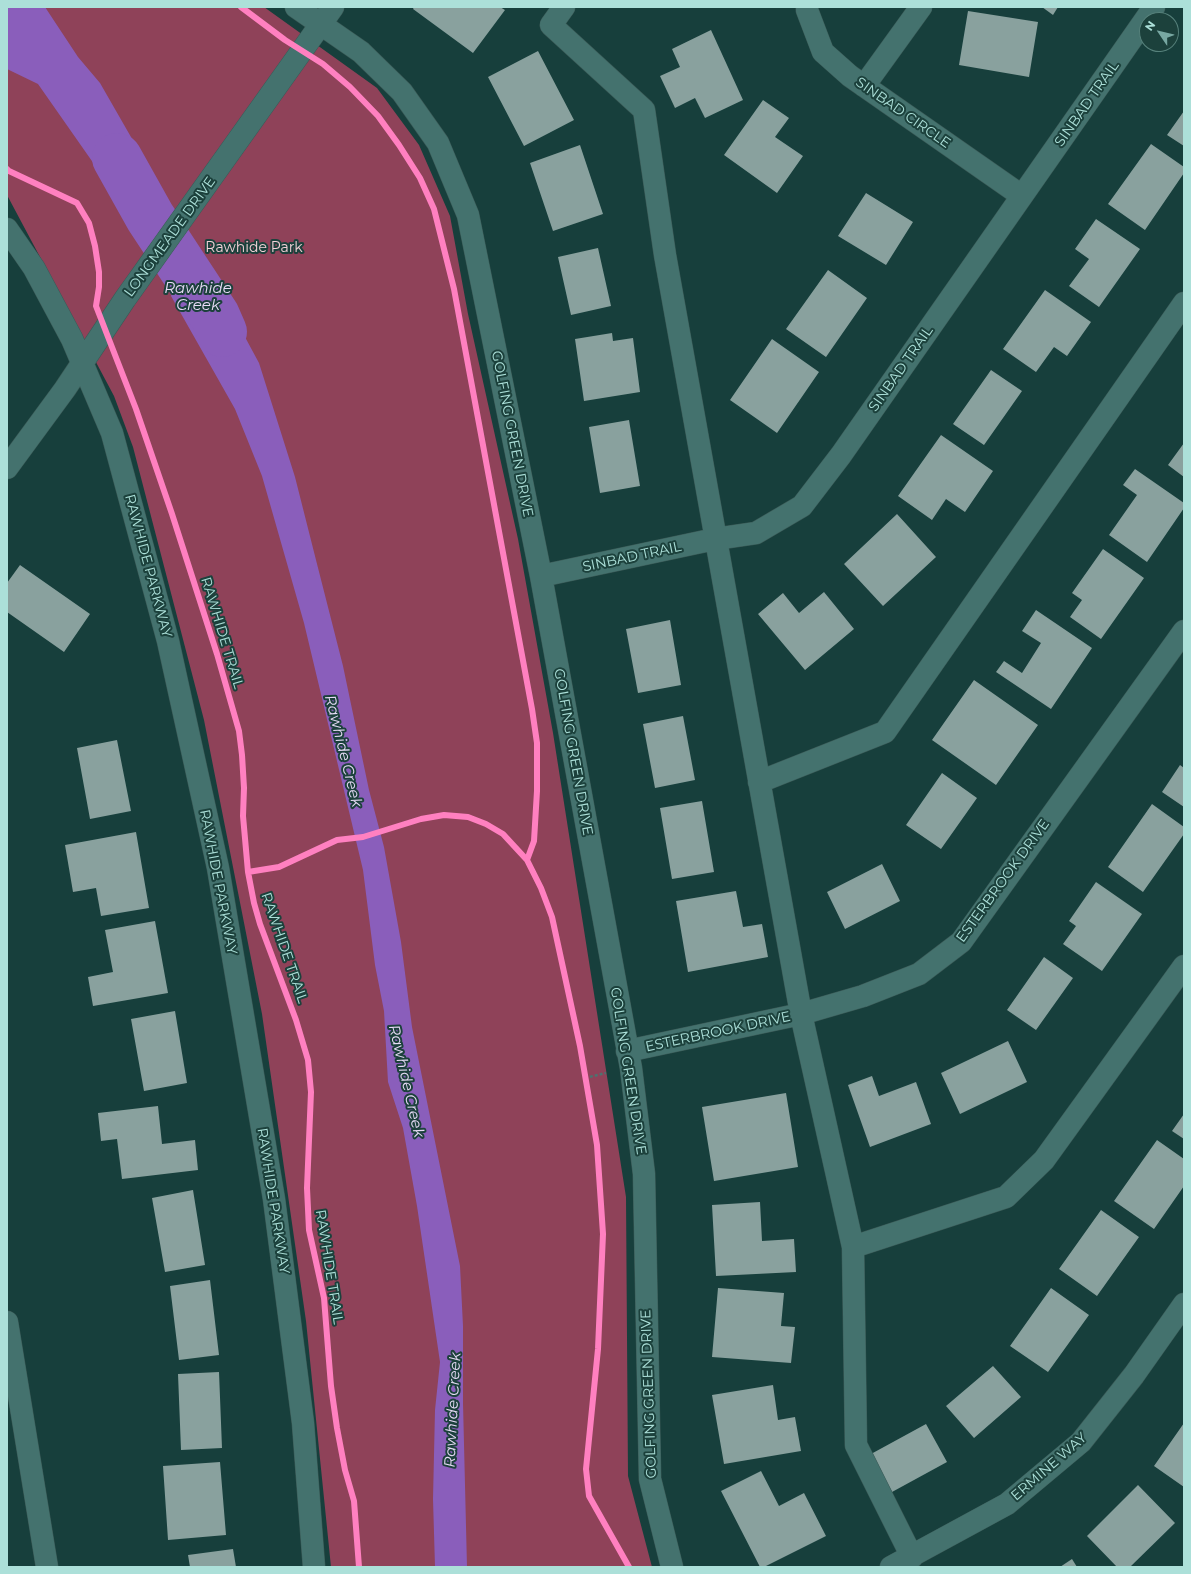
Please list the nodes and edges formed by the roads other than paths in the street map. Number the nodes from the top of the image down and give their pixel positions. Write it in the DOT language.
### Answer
graph roads {
  1 [pos="296,7"];
  2 [pos="333,7"];
  3 [pos="564,7"];
  4 [pos="921,7"];
  5 [pos="1154,7"];
  6 [pos="807,10"];
  7 [pos="320,24"];
  8 [pos="864,86"];
  9 [pos="1022,196"];
  10 [pos="7,229"];
  11 [pos="1184,304"];
  12 [pos="82,362"];
  13 [pos="7,468"];
  14 [pos="715,539"];
  15 [pos="541,576"];
  16 [pos="1184,631"];
  17 [pos="759,782"];
  18 [pos="1184,966"];
  19 [pos="801,1014"];
  20 [pos="627,1051"];
  21 [pos="853,1247"];
  22 [pos="1184,1304"];
  23 [pos="7,1322"];
  24 [pos="912,1557"];
  25 [pos="47,1567"];
  26 [pos="314,1567"];
  27 [pos="672,1567"];
  28 [pos="891,1567"];
  1 -- 7 [label="street, GOLFING GREEN DRIVE"];
  2 -- 7 [label="street, LONGMEADE DRIVE"];
  3 -- 14 [label="street"];
  4 -- 8 [label="street"];
  5 -- 9 [label="street, SINBAD TRAIL"];
  6 -- 8 [label="street, SINBAD CIRCLE"];
  7 -- 12 [label="street, LONGMEADE DRIVE"];
  7 -- 15 [label="street, GOLFING GREEN DRIVE"];
  8 -- 9 [label="street, SINBAD CIRCLE"];
  9 -- 14 [label="street, SINBAD TRAIL"];
  10 -- 12 [label="street, RAWHIDE PARKWAY"];
  11 -- 17 [label="street"];
  12 -- 13 [label="street, LONGMEADE DRIVE"];
  12 -- 26 [label="street, RAWHIDE PARKWAY"];
  14 -- 15 [label="street, SINBAD TRAIL"];
  14 -- 17 [label="street"];
  15 -- 20 [label="street, GOLFING GREEN DRIVE"];
  16 -- 19 [label="street, ESTERBROOK DRIVE"];
  17 -- 19 [label="street"];
  18 -- 21 [label="street"];
  19 -- 20 [label="street, ESTERBROOK DRIVE"];
  19 -- 21 [label="street"];
  20 -- 27 [label="street, GOLFING GREEN DRIVE"];
  21 -- 24 [label="street"];
  22 -- 24 [label="street, ERMINE WAY"];
  23 -- 25 [label="street"];
  24 -- 28 [label="street, ERMINE WAY"];
}
